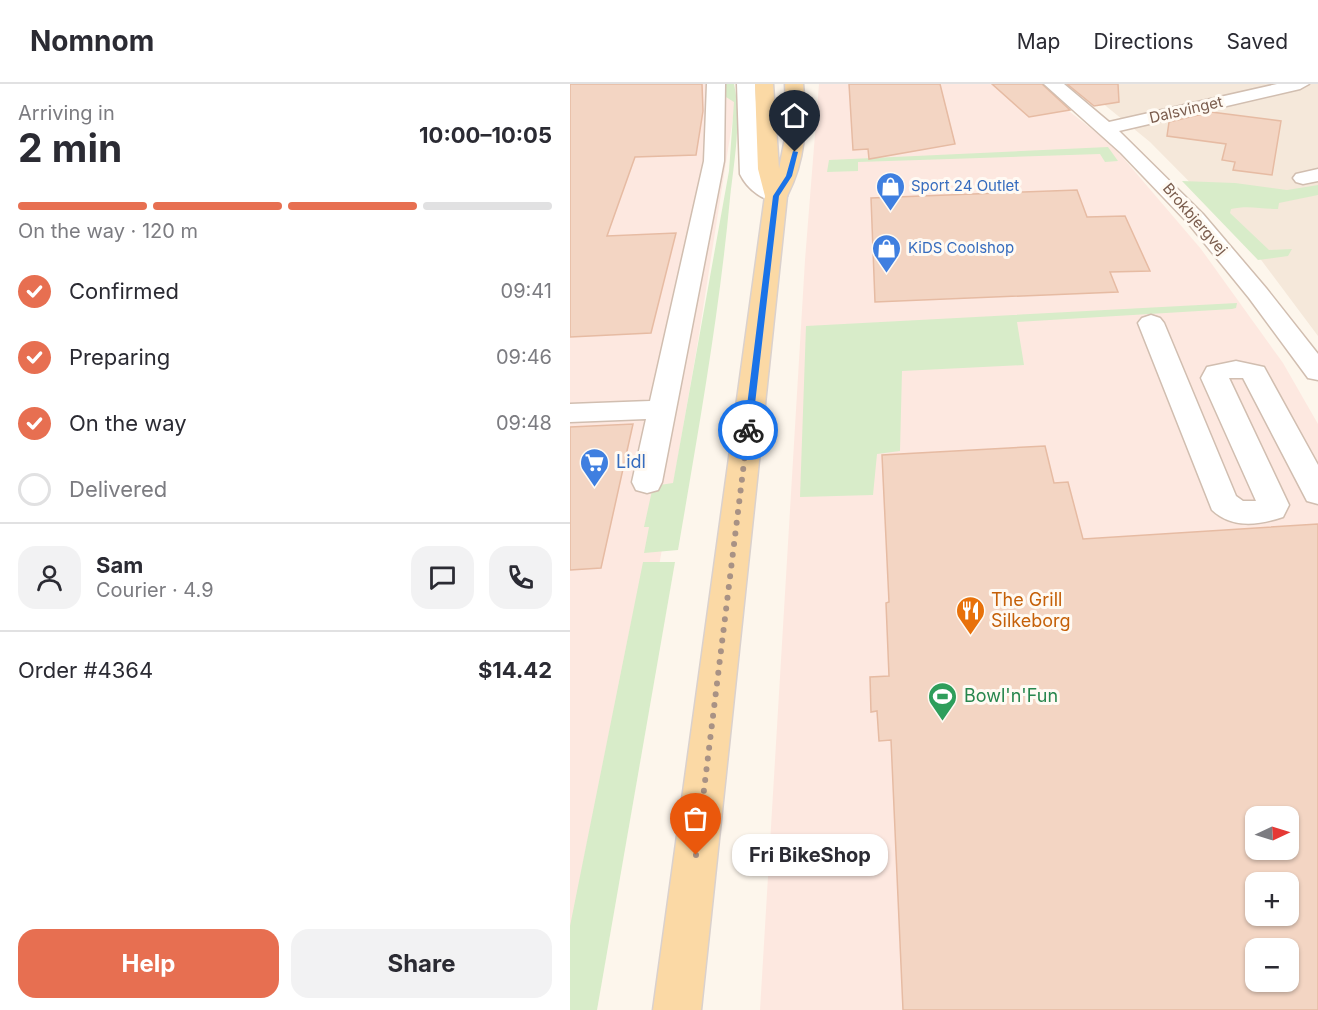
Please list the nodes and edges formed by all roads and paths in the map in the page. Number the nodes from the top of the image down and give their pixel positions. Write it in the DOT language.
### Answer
graph roads {
  1 [pos="716,84"];
  2 [pos="746,84"];
  3 [pos="764,84"];
  4 [pos="794,84"];
  5 [pos="1053,84"];
  6 [pos="1300,84"];
  7 [pos="1107,128"];
  8 [pos="776,196"];
  9 [pos="1151,323"];
  10 [pos="1318,372"];
  11 [pos="664,409"];
  12 [pos="570,413"];
  13 [pos="647,482"];
  14 [pos="1318,494"];
  15 [pos="677,1010"];
  1 -- 11 [label="street"];
  2 -- 8 [label="street"];
  3 -- 8 [label="main road"];
  4 -- 8 [label="main road"];
  5 -- 7 [label="street, Brokbjergvej"];
  6 -- 7 [label="street, Dalsvinget"];
  7 -- 10 [label="street, Brokbjergvej"];
  8 -- 15 [label="main road"];
  9 -- 14 [label="street"];
  11 -- 12 [label="street"];
  11 -- 13 [label="street"];
}
